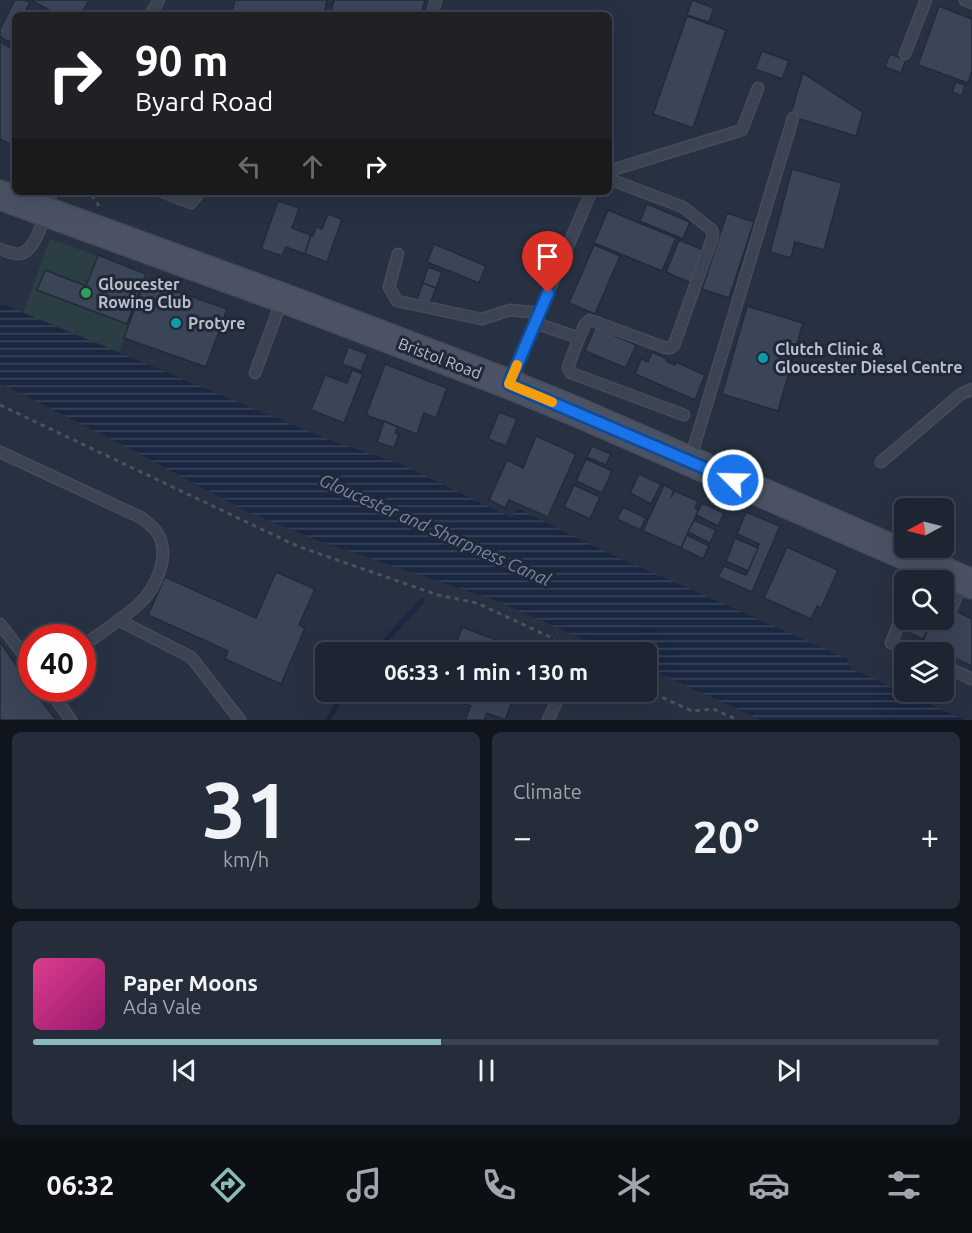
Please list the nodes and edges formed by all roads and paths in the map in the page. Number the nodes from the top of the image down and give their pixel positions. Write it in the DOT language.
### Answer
graph roads {
  1 [pos="926,0"];
  2 [pos="965,0"];
  3 [pos="972,3"];
  4 [pos="905,54"];
  5 [pos="758,88"];
  6 [pos="793,118"];
  7 [pos="612,170"];
  8 [pos="612,180"];
  9 [pos="0,195"];
  10 [pos="180,195"];
  11 [pos="198,195"];
  12 [pos="590,195"];
  13 [pos="48,201"];
  14 [pos="0,249"];
  15 [pos="398,254"];
  16 [pos="283,298"];
  17 [pos="537,318"];
  18 [pos="579,338"];
  19 [pos="255,373"];
  20 [pos="509,384"];
  21 [pos="972,389"];
  22 [pos="0,405"];
  23 [pos="684,415"];
  24 [pos="0,452"];
  25 [pos="689,461"];
  26 [pos="881,462"];
  27 [pos="968,582"];
  28 [pos="954,600"];
  29 [pos="118,620"];
  30 [pos="0,624"];
  31 [pos="896,630"];
  32 [pos="96,636"];
  33 [pos="556,642"];
  34 [pos="894,644"];
  35 [pos="18,648"];
  36 [pos="954,671"];
  37 [pos="972,679"];
  38 [pos="657,695"];
  39 [pos="58,702"];
  40 [pos="556,702"];
  41 [pos="71,720"];
  42 [pos="240,720"];
  43 [pos="548,720"];
  44 [pos="738,720"];
  1 -- 4 [label="lane"];
  2 -- 3 [label="lane"];
  5 -- 7 [label="lane"];
  6 -- 25 [label="lane"];
  8 -- 18 [label="lane"];
  9 -- 13 [label="street, Bristol Road"];
  10 -- 11 [label="lane"];
  12 -- 17 [label="lane"];
  13 -- 14 [label="lane"];
  13 -- 16 [label="street, Bristol Road"];
  15 -- 17 [label="lane"];
  16 -- 19 [label="lane"];
  16 -- 20 [label="street, Bristol Road"];
  17 -- 18 [label="lane"];
  17 -- 20 [label="lane"];
  18 -- 23 [label="lane"];
  20 -- 25 [label="street, Bristol Road"];
  21 -- 26 [label="lane"];
  22 -- 33 [label="path"];
  24 -- 29 [label="lane"];
  25 -- 27 [label="street, Bristol Road"];
  27 -- 28 [label="lane"];
  29 -- 32 [label="lane"];
  29 -- 42 [label="lane"];
  30 -- 35 [label="lane"];
  31 -- 34 [label="lane"];
  36 -- 37 [label="lane"];
  38 -- 44 [label="path"];
  39 -- 41 [label="lane"];
  40 -- 43 [label="lane"];
}
